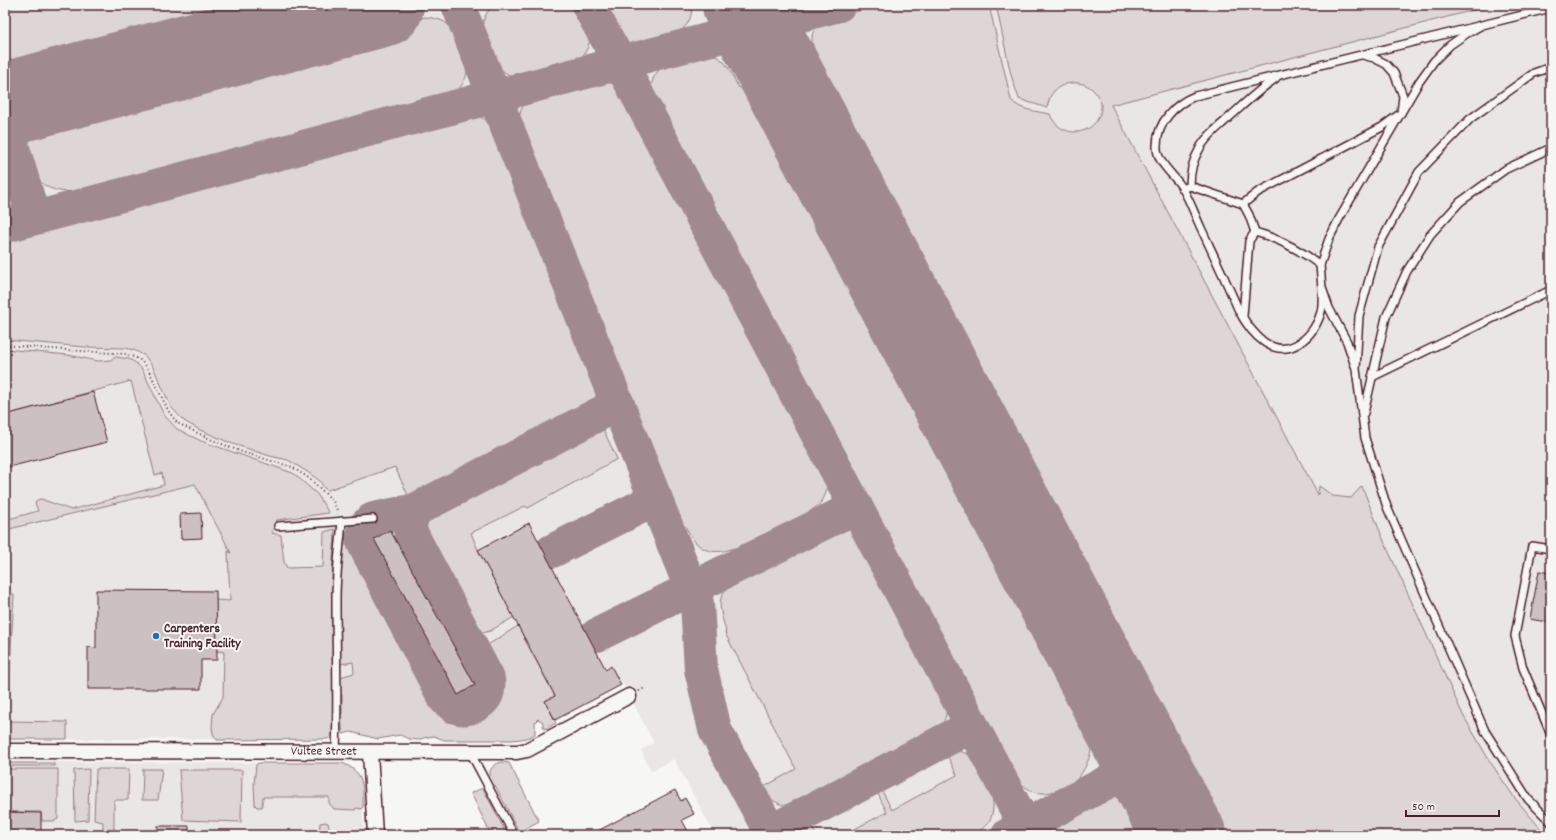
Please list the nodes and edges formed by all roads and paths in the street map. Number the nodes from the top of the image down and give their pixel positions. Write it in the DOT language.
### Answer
graph roads {
  1 [pos="1551,8"];
  2 [pos="1482,25"];
  3 [pos="1360,54"];
  4 [pos="1551,66"];
  5 [pos="1281,74"];
  6 [pos="1401,113"];
  7 [pos="1551,148"];
  8 [pos="1186,187"];
  9 [pos="1243,204"];
  10 [pos="1255,232"];
  11 [pos="1320,265"];
  12 [pos="1322,288"];
  13 [pos="1551,290"];
  14 [pos="1243,317"];
  15 [pos="5,345"];
  16 [pos="1356,369"];
  17 [pos="1372,377"];
  18 [pos="1362,419"];
  19 [pos="373,519"];
  20 [pos="342,521"];
  21 [pos="278,526"];
  22 [pos="1551,549"];
  23 [pos="629,696"];
  24 [pos="1551,735"];
  25 [pos="5,751"];
  26 [pos="336,752"];
  27 [pos="370,752"];
  28 [pos="470,752"];
  29 [pos="1551,822"];
  30 [pos="375,835"];
  31 [pos="514,835"];
  1 -- 2 [label="lane"];
  2 -- 3 [label="lane"];
  2 -- 6 [label="lane"];
  3 -- 5 [label="lane"];
  3 -- 6 [label="lane"];
  4 -- 16 [label="lane"];
  5 -- 8 [label="lane"];
  5 -- 8 [label="lane"];
  6 -- 9 [label="lane"];
  6 -- 11 [label="lane"];
  7 -- 17 [label="lane"];
  8 -- 9 [label="lane"];
  8 -- 14 [label="lane"];
  9 -- 10 [label="lane"];
  10 -- 11 [label="lane"];
  10 -- 14 [label="lane"];
  11 -- 12 [label="lane"];
  12 -- 14 [label="lane"];
  12 -- 16 [label="lane"];
  13 -- 17 [label="lane"];
  15 -- 20 [label="path"];
  16 -- 18 [label="lane"];
  17 -- 18 [label="lane"];
  18 -- 29 [label="lane"];
  19 -- 20 [label="lane"];
  20 -- 21 [label="lane"];
  20 -- 26 [label="lane"];
  22 -- 24 [label="lane"];
  23 -- 28 [label="street, Vultee Street"];
  25 -- 26 [label="street, Vultee Street"];
  26 -- 27 [label="street, Vultee Street"];
  27 -- 28 [label="street, Vultee Street"];
  27 -- 30 [label="street"];
  28 -- 31 [label="lane"];
}
